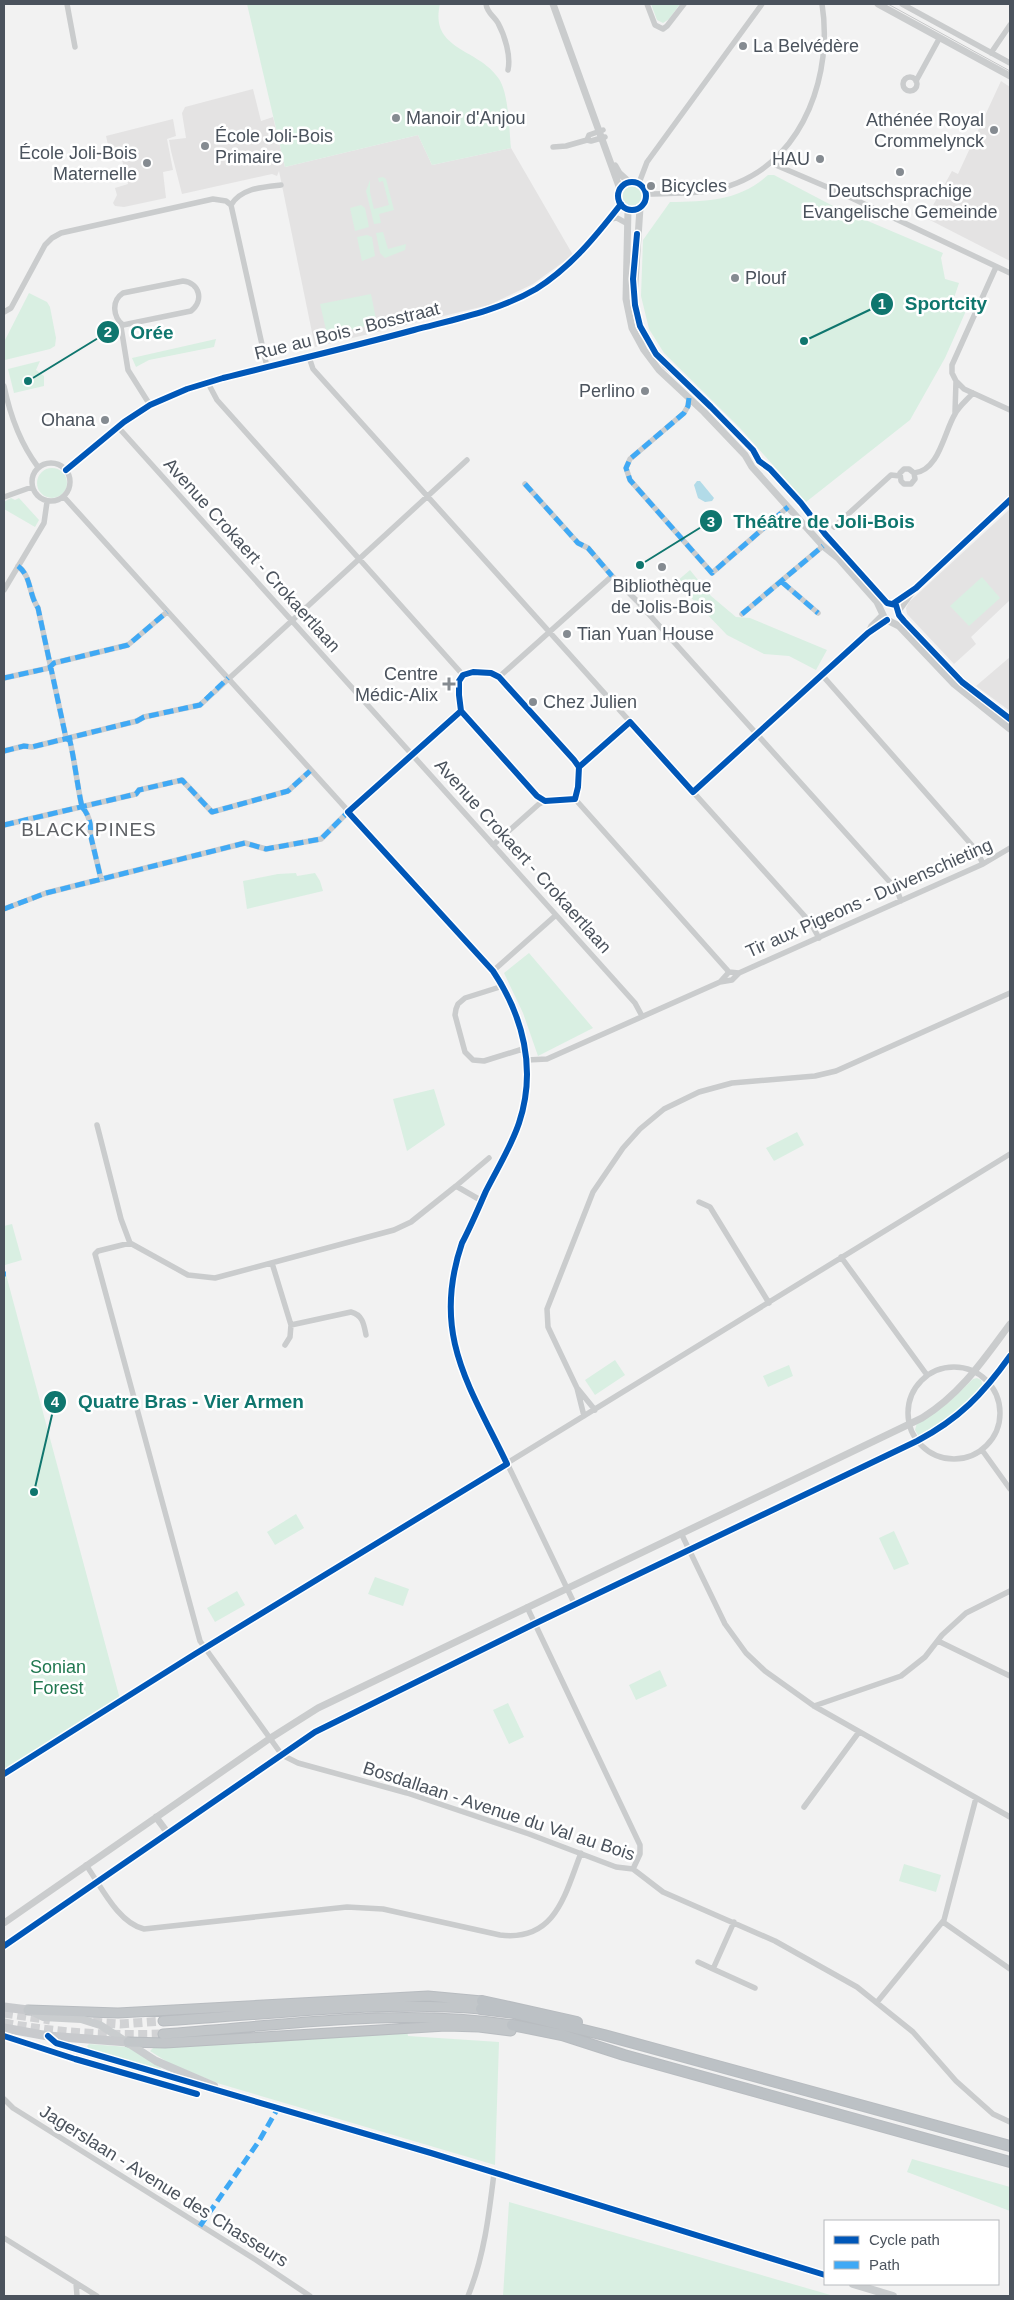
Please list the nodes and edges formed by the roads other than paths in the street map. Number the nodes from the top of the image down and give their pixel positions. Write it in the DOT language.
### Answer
graph roads {
  1 [pos="67,4"];
  2 [pos="486,4"];
  3 [pos="553,4"];
  4 [pos="557,4"];
  5 [pos="647,4"];
  6 [pos="684,4"];
  7 [pos="762,4"];
  8 [pos="822,4"];
  9 [pos="878,4"];
  10 [pos="902,4"];
  11 [pos="1010,25"];
  12 [pos="939,39"];
  13 [pos="75,48"];
  14 [pos="992,53"];
  15 [pos="1010,63"];
  16 [pos="508,70"];
  17 [pos="1010,76"];
  18 [pos="916,81"];
  19 [pos="602,134"];
  20 [pos="553,147"];
  21 [pos="772,163"];
  22 [pos="629,182"];
  23 [pos="639,184"];
  24 [pos="282,185"];
  25 [pos="620,189"];
  26 [pos="646,194"];
  27 [pos="621,204"];
  28 [pos="231,206"];
  29 [pos="640,208"];
  30 [pos="628,209"];
  31 [pos="610,218"];
  32 [pos="628,224"];
  33 [pos="996,267"];
  34 [pos="1010,273"];
  35 [pos="4,312"];
  36 [pos="123,325"];
  37 [pos="309,357"];
  38 [pos="267,367"];
  39 [pos="956,381"];
  40 [pos="208,383"];
  41 [pos="4,386"];
  42 [pos="973,393"];
  43 [pos="688,398"];
  44 [pos="150,406"];
  45 [pos="1010,410"];
  46 [pos="955,412"];
  47 [pos="118,428"];
  48 [pos="466,460"];
  49 [pos="38,467"];
  50 [pos="66,470"];
  51 [pos="914,473"];
  52 [pos="900,476"];
  53 [pos="525,484"];
  54 [pos="32,487"];
  55 [pos="4,497"];
  56 [pos="64,497"];
  57 [pos="427,497"];
  58 [pos="1010,500"];
  59 [pos="47,502"];
  60 [pos="788,507"];
  61 [pos="834,527"];
  62 [pos="823,546"];
  63 [pos="359,558"];
  64 [pos="18,566"];
  65 [pos="612,576"];
  66 [pos="782,582"];
  67 [pos="916,588"];
  68 [pos="4,590"];
  69 [pos="167,612"];
  70 [pos="887,612"];
  71 [pos="818,613"];
  72 [pos="899,613"];
  73 [pos="742,614"];
  74 [pos="291,621"];
  75 [pos="548,632"];
  76 [pos="49,668"];
  77 [pos="463,675"];
  78 [pos="822,675"];
  79 [pos="499,677"];
  80 [pos="4,678"];
  81 [pos="228,678"];
  82 [pos="461,711"];
  83 [pos="1010,719"];
  84 [pos="630,722"];
  85 [pos="1010,729"];
  86 [pos="757,735"];
  87 [pos="66,738"];
  88 [pos="4,750"];
  89 [pos="412,755"];
  90 [pos="579,767"];
  91 [pos="310,771"];
  92 [pos="693,792"];
  93 [pos="575,799"];
  94 [pos="544,801"];
  95 [pos="82,807"];
  96 [pos="348,812"];
  97 [pos="4,824"];
  98 [pos="493,845"];
  99 [pos="1010,848"];
  100 [pos="983,864"];
  101 [pos="101,879"];
  102 [pos="901,901"];
  103 [pos="4,909"];
  104 [pos="556,915"];
  105 [pos="819,938"];
  106 [pos="492,971"];
  107 [pos="728,972"];
  108 [pos="739,973"];
  109 [pos="720,982"];
  110 [pos="503,986"];
  111 [pos="1010,993"];
  112 [pos="642,1016"];
  113 [pos="526,1048"];
  114 [pos="527,1060"];
  115 [pos="97,1125"];
  116 [pos="1010,1154"];
  117 [pos="489,1158"];
  118 [pos="456,1186"];
  119 [pos="482,1201"];
  120 [pos="699,1202"];
  121 [pos="130,1243"];
  122 [pos="841,1257"];
  123 [pos="272,1263"];
  124 [pos="769,1303"];
  125 [pos="1010,1324"];
  126 [pos="291,1325"];
  127 [pos="366,1336"];
  128 [pos="285,1345"];
  129 [pos="1010,1356"];
  130 [pos="974,1372"];
  131 [pos="927,1375"];
  132 [pos="990,1384"];
  133 [pos="577,1388"];
  134 [pos="595,1410"];
  135 [pos="584,1416"];
  136 [pos="908,1425"];
  137 [pos="917,1441"];
  138 [pos="982,1450"];
  139 [pos="507,1464"];
  140 [pos="1010,1489"];
  141 [pos="681,1533"];
  142 [pos="689,1551"];
  143 [pos="567,1588"];
  144 [pos="1010,1591"];
  145 [pos="575,1605"];
  146 [pos="526,1607"];
  147 [pos="534,1624"];
  148 [pos="938,1641"];
  149 [pos="206,1648"];
  150 [pos="1010,1676"];
  151 [pos="814,1706"];
  152 [pos="859,1732"];
  153 [pos="269,1739"];
  154 [pos="280,1754"];
  155 [pos="976,1798"];
  156 [pos="804,1807"];
  157 [pos="156,1817"];
  158 [pos="1010,1817"];
  159 [pos="168,1832"];
  160 [pos="581,1853"];
  161 [pos="86,1865"];
  162 [pos="633,1869"];
  163 [pos="98,1882"];
  164 [pos="734,1922"];
  165 [pos="943,1922"];
  166 [pos="4,1923"];
  167 [pos="4,1946"];
  168 [pos="698,1962"];
  169 [pos="713,1969"];
  170 [pos="1010,1969"];
  171 [pos="755,1988"];
  172 [pos="878,2001"];
  173 [pos="482,2005"];
  174 [pos="4,2007"];
  175 [pos="28,2010"];
  176 [pos="163,2021"];
  177 [pos="4,2028"];
  178 [pos="512,2028"];
  179 [pos="163,2034"];
  180 [pos="48,2036"];
  181 [pos="128,2042"];
  182 [pos="149,2044"];
  183 [pos="147,2055"];
  184 [pos="220,2090"];
  185 [pos="4,2099"];
  186 [pos="1010,2122"];
  187 [pos="1010,2146"];
  188 [pos="1010,2162"];
  189 [pos="494,2174"];
  190 [pos="4,2238"];
  191 [pos="824,2275"];
  192 [pos="76,2283"];
  193 [pos="856,2285"];
  194 [pos="77,2296"];
  195 [pos="97,2296"];
  196 [pos="310,2296"];
  197 [pos="468,2296"];
  198 [pos="893,2296"];
  1 -- 13 [label="street"];
  2 -- 16 [label="street"];
  3 -- 19 [label="street"];
  4 -- 19 [label="street"];
  5 -- 6 [label="street"];
  7 -- 23 [label="street"];
  8 -- 21 [label="street"];
  9 -- 12 [label="street"];
  10 -- 14 [label="street"];
  11 -- 14 [label="street"];
  12 -- 17 [label="street"];
  12 -- 18 [label="street"];
  14 -- 15 [label="street"];
  19 -- 20 [label="street"];
  19 -- 22 [label="street"];
  19 -- 25 [label="street"];
  21 -- 26 [label="street"];
  21 -- 33 [label="street"];
  22 -- 23 [label="street"];
  22 -- 25 [label="street"];
  23 -- 26 [label="street"];
  24 -- 28 [label="street"];
  25 -- 27 [label="street"];
  26 -- 29 [label="street"];
  27 -- 30 [label="street"];
  27 -- 31 [label="street, Rue au Bois - Bosstraat"];
  28 -- 35 [label="street"];
  28 -- 38 [label="street"];
  29 -- 30 [label="street"];
  29 -- 70 [label="street"];
  30 -- 32 [label="street"];
  31 -- 32 [label="street"];
  31 -- 37 [label="street, Rue au Bois - Bosstraat"];
  32 -- 43 [label="street"];
  33 -- 34 [label="street"];
  33 -- 39 [label="street"];
  36 -- 36 [label="street"];
  36 -- 44 [label="street"];
  37 -- 38 [label="street, Rue au Bois - Bosstraat"];
  37 -- 57 [label="street"];
  38 -- 40 [label="street, Rue au Bois - Bosstraat"];
  39 -- 42 [label="street"];
  39 -- 46 [label="street"];
  40 -- 44 [label="street, Rue au Bois - Bosstraat"];
  40 -- 63 [label="street"];
  41 -- 49 [label="street"];
  42 -- 45 [label="street"];
  42 -- 46 [label="street"];
  43 -- 60 [label="street"];
  43 -- 60 [label="street"];
  44 -- 47 [label="street, Rue au Bois - Bosstraat"];
  46 -- 51 [label="street"];
  47 -- 50 [label="street, Rue au Bois - Bosstraat"];
  47 -- 74 [label="street, Avenue Crokaert - Crokaertlaan"];
  48 -- 57 [label="street"];
  49 -- 50 [label="street"];
  49 -- 54 [label="street"];
  50 -- 56 [label="street"];
  51 -- 52 [label="street"];
  51 -- 52 [label="street"];
  52 -- 61 [label="street"];
  53 -- 65 [label="street"];
  54 -- 55 [label="street"];
  54 -- 59 [label="street"];
  56 -- 59 [label="street"];
  56 -- 69 [label="street"];
  57 -- 63 [label="street"];
  57 -- 75 [label="street"];
  58 -- 67 [label="street"];
  59 -- 64 [label="street"];
  60 -- 62 [label="street"];
  62 -- 66 [label="street"];
  62 -- 70 [label="street"];
  63 -- 74 [label="street"];
  63 -- 77 [label="street"];
  64 -- 68 [label="street"];
  64 -- 76 [label="street"];
  65 -- 75 [label="street"];
  65 -- 86 [label="street"];
  66 -- 71 [label="street"];
  66 -- 73 [label="street"];
  67 -- 70 [label="street"];
  67 -- 72 [label="street"];
  69 -- 76 [label="street"];
  69 -- 81 [label="street"];
  70 -- 72 [label="street"];
  70 -- 72 [label="street"];
  70 -- 78 [label="street"];
  70 -- 85 [label="street"];
  72 -- 83 [label="street"];
  74 -- 81 [label="street"];
  74 -- 89 [label="street, Avenue Crokaert - Crokaertlaan"];
  75 -- 79 [label="street"];
  75 -- 84 [label="street"];
  76 -- 80 [label="street"];
  76 -- 87 [label="street"];
  77 -- 79 [label="street"];
  77 -- 82 [label="street"];
  78 -- 86 [label="street"];
  78 -- 100 [label="street"];
  79 -- 90 [label="street"];
  81 -- 87 [label="street"];
  81 -- 91 [label="street"];
  82 -- 89 [label="street"];
  82 -- 94 [label="street"];
  84 -- 90 [label="street"];
  84 -- 92 [label="street"];
  86 -- 92 [label="street"];
  86 -- 102 [label="street"];
  87 -- 88 [label="street"];
  87 -- 95 [label="street"];
  89 -- 96 [label="street"];
  89 -- 98 [label="street, Avenue Crokaert - Crokaertlaan"];
  90 -- 93 [label="street"];
  91 -- 95 [label="street"];
  91 -- 96 [label="street"];
  92 -- 105 [label="street"];
  93 -- 94 [label="street"];
  93 -- 107 [label="street"];
  94 -- 98 [label="street"];
  95 -- 97 [label="street"];
  95 -- 101 [label="street"];
  96 -- 101 [label="street"];
  96 -- 106 [label="street"];
  98 -- 104 [label="street, Avenue Crokaert - Crokaertlaan"];
  99 -- 100 [label="street, Tir aux Pigeons - Duivenschieting"];
  100 -- 102 [label="street, Tir aux Pigeons - Duivenschieting"];
  101 -- 103 [label="street"];
  102 -- 105 [label="street, Tir aux Pigeons - Duivenschieting"];
  104 -- 106 [label="street"];
  104 -- 112 [label="street, Avenue Crokaert - Crokaertlaan"];
  105 -- 108 [label="street, Tir aux Pigeons - Duivenschieting"];
  106 -- 110 [label="street"];
  107 -- 108 [label="street, Tir aux Pigeons - Duivenschieting"];
  107 -- 109 [label="street, Tir aux Pigeons - Duivenschieting"];
  108 -- 109 [label="street, Tir aux Pigeons - Duivenschieting"];
  109 -- 112 [label="street, Tir aux Pigeons - Duivenschieting"];
  110 -- 113 [label="street"];
  110 -- 113 [label="street"];
  111 -- 133 [label="street"];
  112 -- 114 [label="street, Tir aux Pigeons - Duivenschieting"];
  113 -- 114 [label="street"];
  114 -- 119 [label="street"];
  115 -- 121 [label="street"];
  116 -- 122 [label="street"];
  117 -- 118 [label="street"];
  118 -- 119 [label="street"];
  118 -- 123 [label="street"];
  119 -- 139 [label="street"];
  120 -- 124 [label="street"];
  121 -- 123 [label="street"];
  121 -- 149 [label="street, Bosdallaan - Avenue du Val au Bois"];
  122 -- 124 [label="street"];
  122 -- 131 [label="street"];
  123 -- 126 [label="street"];
  124 -- 134 [label="street"];
  125 -- 130 [label="street"];
  126 -- 127 [label="street"];
  126 -- 128 [label="street"];
  129 -- 132 [label="street"];
  130 -- 131 [label="street"];
  130 -- 132 [label="street"];
  130 -- 136 [label="street"];
  131 -- 136 [label="street"];
  132 -- 137 [label="street"];
  132 -- 138 [label="street"];
  133 -- 134 [label="street"];
  133 -- 135 [label="street"];
  134 -- 135 [label="street"];
  135 -- 139 [label="street"];
  136 -- 137 [label="street"];
  136 -- 141 [label="street"];
  137 -- 138 [label="street"];
  137 -- 142 [label="street"];
  138 -- 140 [label="street"];
  139 -- 143 [label="street"];
  139 -- 149 [label="street"];
  141 -- 142 [label="street"];
  141 -- 143 [label="street"];
  142 -- 145 [label="street"];
  142 -- 151 [label="street"];
  143 -- 145 [label="street"];
  143 -- 146 [label="street"];
  144 -- 148 [label="street"];
  145 -- 147 [label="street"];
  146 -- 147 [label="street"];
  146 -- 153 [label="street"];
  147 -- 154 [label="street"];
  147 -- 162 [label="street"];
  148 -- 150 [label="street"];
  148 -- 151 [label="street"];
  149 -- 153 [label="street, Bosdallaan - Avenue du Val au Bois"];
  151 -- 152 [label="street"];
  152 -- 155 [label="street"];
  152 -- 156 [label="street"];
  153 -- 154 [label="street, Bosdallaan - Avenue du Val au Bois"];
  153 -- 157 [label="street"];
  154 -- 159 [label="street"];
  154 -- 160 [label="street, Bosdallaan - Avenue du Val au Bois"];
  155 -- 158 [label="street"];
  155 -- 165 [label="street"];
  157 -- 159 [label="street"];
  157 -- 161 [label="street"];
  159 -- 163 [label="street"];
  160 -- 162 [label="street, Bosdallaan - Avenue du Val au Bois"];
  160 -- 163 [label="street"];
  161 -- 163 [label="street"];
  161 -- 166 [label="street"];
  162 -- 164 [label="street, Bosdallaan - Avenue du Val au Bois"];
  163 -- 167 [label="street"];
  164 -- 169 [label="street"];
  164 -- 172 [label="street, Bosdallaan - Avenue du Val au Bois"];
  165 -- 170 [label="street"];
  165 -- 172 [label="street"];
  168 -- 169 [label="street"];
  169 -- 171 [label="street"];
  172 -- 186 [label="street, Bosdallaan - Avenue du Val au Bois"];
  173 -- 175 [label="highway"];
  173 -- 176 [label="highway"];
  173 -- 187 [label="highway"];
  174 -- 175 [label="main road"];
  175 -- 181 [label="main road"];
  177 -- 180 [label="main road"];
  178 -- 179 [label="highway"];
  178 -- 182 [label="highway"];
  178 -- 188 [label="highway"];
  180 -- 181 [label="main road"];
  180 -- 184 [label="main road"];
  181 -- 182 [label="highway"];
  181 -- 183 [label="main road"];
  182 -- 183 [label="main road"];
  183 -- 184 [label="main road"];
  184 -- 189 [label="main road"];
  185 -- 196 [label="street, Jagerslaan - Avenue des Chasseurs"];
  189 -- 191 [label="main road"];
  189 -- 197 [label="street"];
  190 -- 192 [label="street"];
  192 -- 194 [label="street"];
  192 -- 195 [label="street"];
  193 -- 198 [label="main road"];
}
